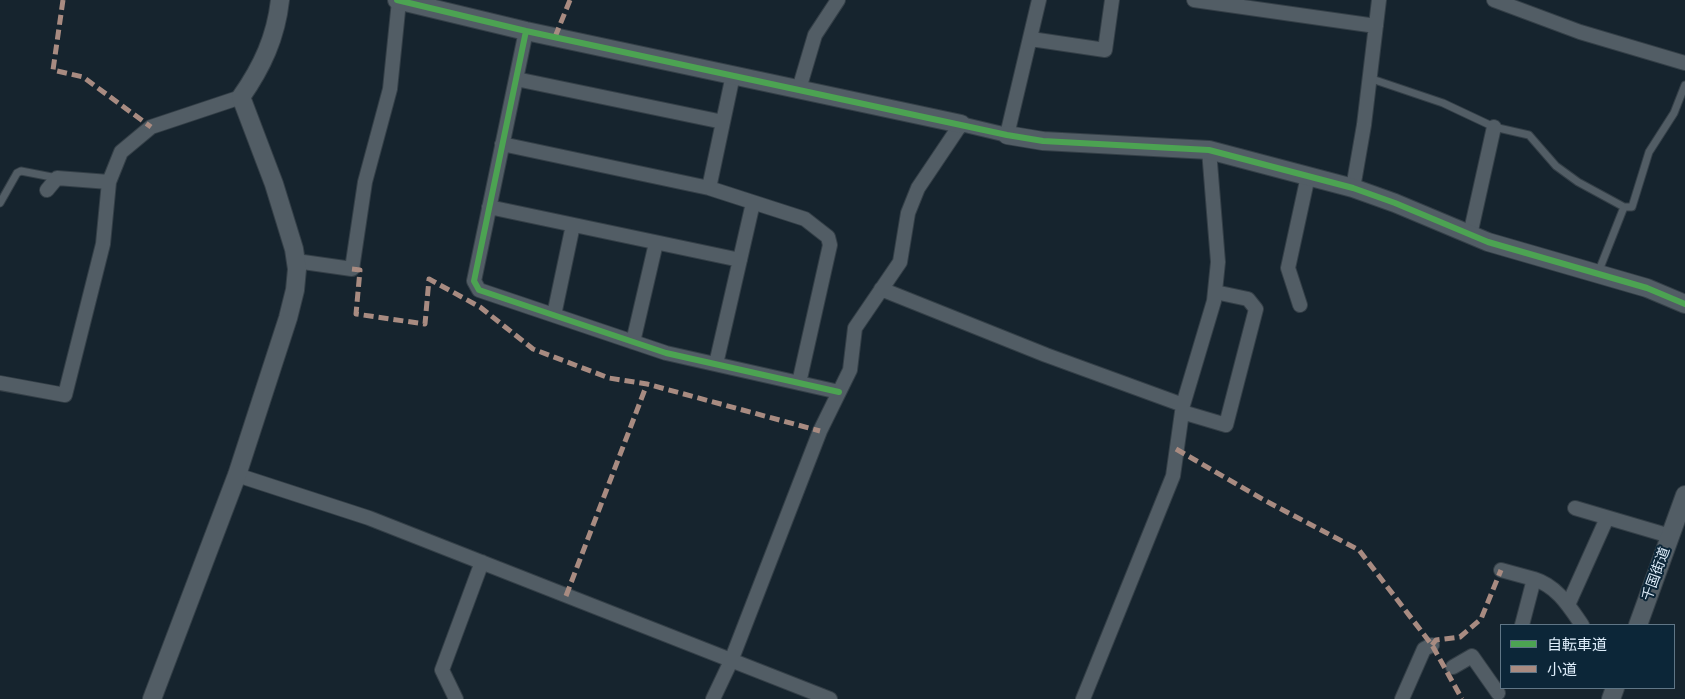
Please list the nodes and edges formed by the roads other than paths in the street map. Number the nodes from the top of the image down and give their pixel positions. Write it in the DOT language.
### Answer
graph roads {
  1 [pos="280,0"];
  2 [pos="398,0"];
  3 [pos="838,0"];
  4 [pos="1039,0"];
  5 [pos="1112,0"];
  6 [pos="1194,0"];
  7 [pos="1379,0"];
  8 [pos="1494,0"];
  9 [pos="1291,7"];
  10 [pos="1376,26"];
  11 [pos="526,31"];
  12 [pos="1031,38"];
  13 [pos="1685,63"];
  14 [pos="733,75"];
  15 [pos="1369,78"];
  16 [pos="516,80"];
  17 [pos="1685,85"];
  18 [pos="799,89"];
  19 [pos="240,97"];
  20 [pos="723,122"];
  21 [pos="960,124"];
  22 [pos="1494,127"];
  23 [pos="1007,136"];
  24 [pos="502,144"];
  25 [pos="1209,150"];
  26 [pos="1308,176"];
  27 [pos="57,178"];
  28 [pos="109,182"];
  29 [pos="709,188"];
  30 [pos="1353,188"];
  31 [pos="47,190"];
  32 [pos="0,203"];
  33 [pos="753,203"];
  34 [pos="1624,206"];
  35 [pos="489,207"];
  36 [pos="573,225"];
  37 [pos="1470,235"];
  38 [pos="656,242"];
  39 [pos="740,260"];
  40 [pos="296,261"];
  41 [pos="1598,274"];
  42 [pos="881,289"];
  43 [pos="1215,292"];
  44 [pos="1685,304"];
  45 [pos="1300,305"];
  46 [pos="554,315"];
  47 [pos="633,342"];
  48 [pos="716,364"];
  49 [pos="0,383"];
  50 [pos="799,383"];
  51 [pos="839,392"];
  52 [pos="1182,408"];
  53 [pos="236,475"];
  54 [pos="1685,495"];
  55 [pos="1575,508"];
  56 [pos="1607,518"];
  57 [pos="1670,536"];
  58 [pos="482,562"];
  59 [pos="1501,570"];
  60 [pos="1534,579"];
  61 [pos="1568,605"];
  62 [pos="1522,624"];
  63 [pos="1581,624"];
  64 [pos="1638,624"];
  65 [pos="1432,645"];
  66 [pos="731,660"];
  67 [pos="1453,667"];
  68 [pos="1498,693"];
  69 [pos="152,699"];
  70 [pos="456,699"];
  71 [pos="713,699"];
  72 [pos="830,699"];
  73 [pos="1083,699"];
  74 [pos="1402,699"];
  1 -- 19 [label="street"];
  2 -- 11 [label="street"];
  2 -- 40 [label="street"];
  3 -- 18 [label="street"];
  4 -- 12 [label="street"];
  5 -- 12 [label="street"];
  6 -- 9 [label="street"];
  7 -- 10 [label="street"];
  8 -- 13 [label="street"];
  9 -- 10 [label="street"];
  10 -- 15 [label="street"];
  11 -- 14 [label="street"];
  11 -- 16 [label="street"];
  12 -- 23 [label="street"];
  14 -- 18 [label="street"];
  14 -- 20 [label="street"];
  15 -- 22 [label="lane"];
  15 -- 30 [label="street"];
  16 -- 20 [label="street"];
  16 -- 24 [label="street"];
  17 -- 34 [label="lane"];
  18 -- 21 [label="street"];
  19 -- 28 [label="street"];
  19 -- 40 [label="street"];
  20 -- 29 [label="street"];
  21 -- 23 [label="street"];
  21 -- 42 [label="street"];
  22 -- 34 [label="lane"];
  22 -- 37 [label="street"];
  23 -- 25 [label="street"];
  24 -- 29 [label="street"];
  24 -- 35 [label="street"];
  25 -- 26 [label="street"];
  25 -- 43 [label="street"];
  26 -- 30 [label="street"];
  26 -- 45 [label="street"];
  27 -- 28 [label="street"];
  27 -- 31 [label="street"];
  27 -- 32 [label="lane"];
  28 -- 49 [label="street"];
  29 -- 33 [label="street"];
  30 -- 37 [label="street"];
  33 -- 39 [label="street"];
  33 -- 50 [label="street"];
  34 -- 41 [label="lane"];
  35 -- 36 [label="street"];
  35 -- 46 [label="street"];
  36 -- 38 [label="street"];
  36 -- 46 [label="street"];
  37 -- 41 [label="street"];
  38 -- 39 [label="street"];
  38 -- 47 [label="street"];
  39 -- 48 [label="street"];
  40 -- 53 [label="street"];
  41 -- 44 [label="street"];
  42 -- 51 [label="street"];
  42 -- 52 [label="street"];
  43 -- 52 [label="street"];
  43 -- 52 [label="street"];
  46 -- 47 [label="street"];
  47 -- 48 [label="street"];
  48 -- 50 [label="street"];
  50 -- 51 [label="street"];
  51 -- 66 [label="street"];
  52 -- 73 [label="street"];
  53 -- 58 [label="street"];
  53 -- 69 [label="street"];
  54 -- 57 [label="street, 千国街道"];
  55 -- 56 [label="street"];
  56 -- 57 [label="street"];
  56 -- 61 [label="street"];
  57 -- 64 [label="street, 千国街道"];
  58 -- 66 [label="street"];
  58 -- 70 [label="street"];
  59 -- 60 [label="street"];
  60 -- 61 [label="street"];
  60 -- 62 [label="street"];
  61 -- 63 [label="street"];
  65 -- 74 [label="street"];
  66 -- 71 [label="street"];
  66 -- 72 [label="street"];
  67 -- 68 [label="street"];
}
